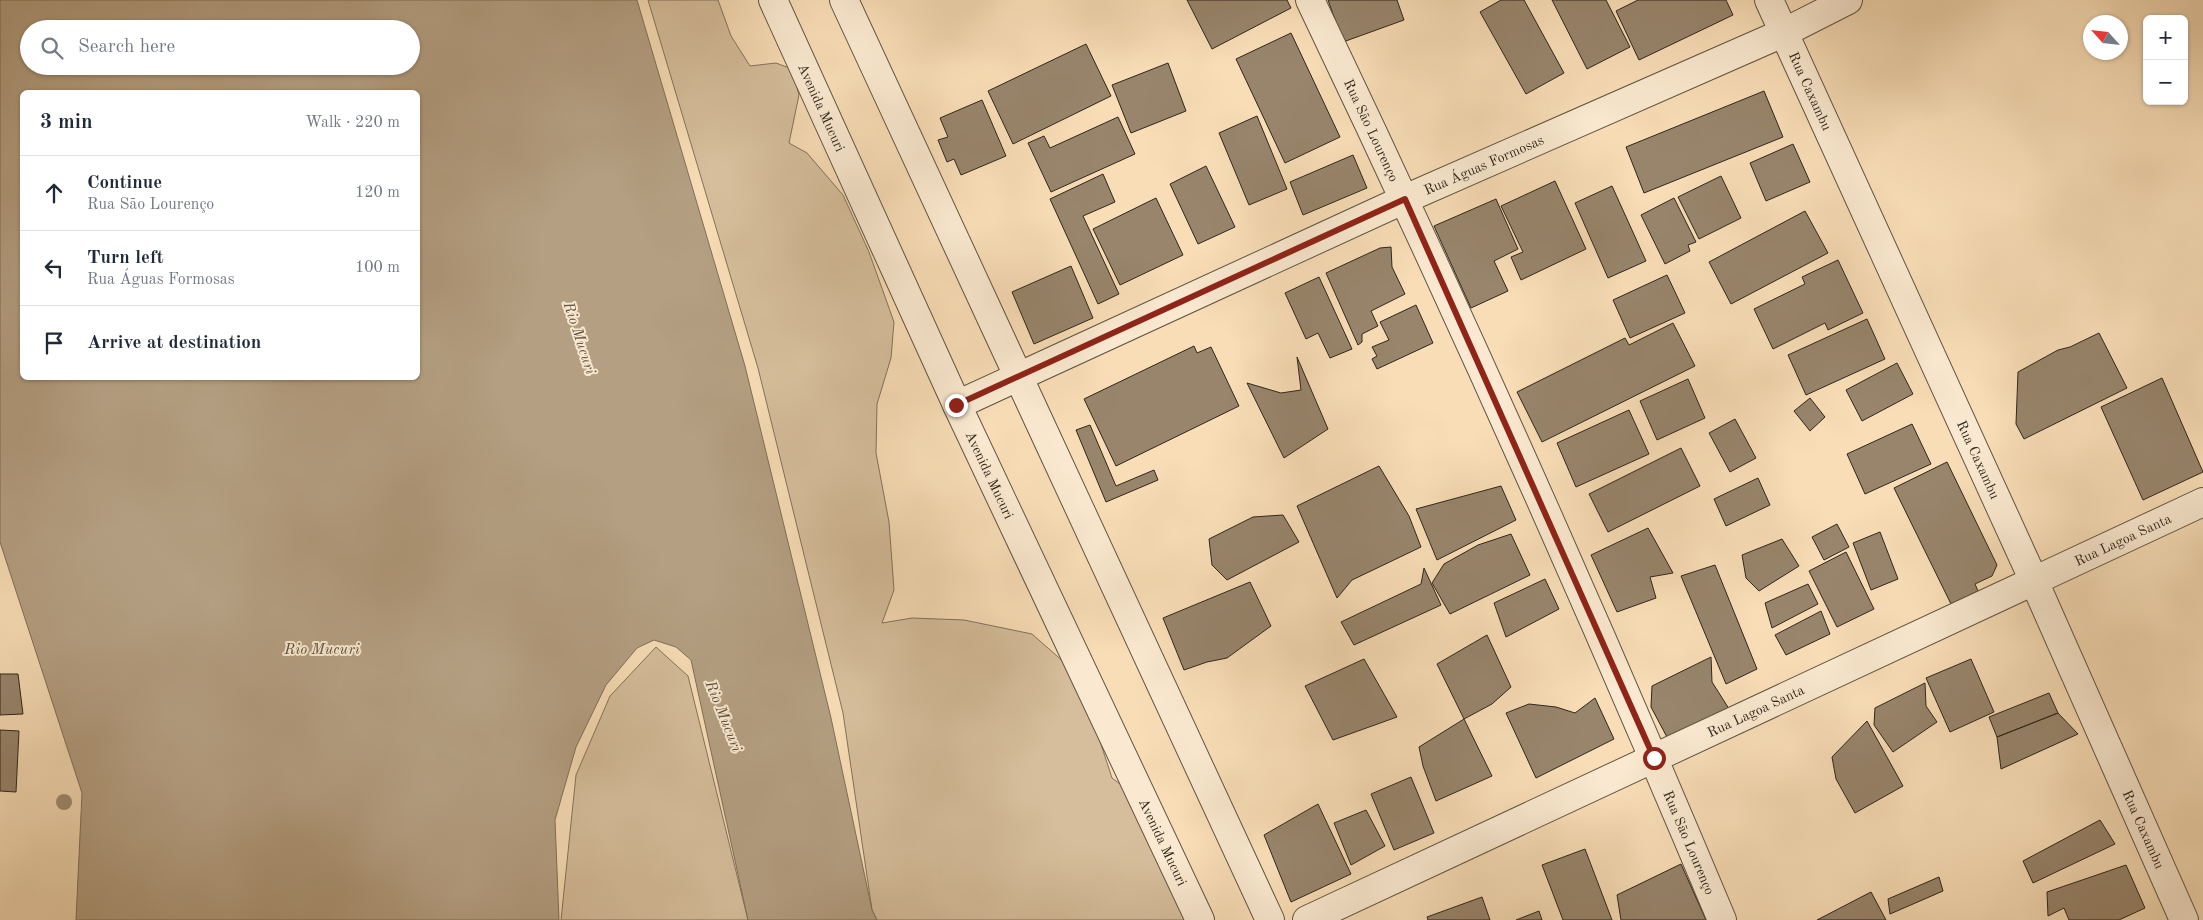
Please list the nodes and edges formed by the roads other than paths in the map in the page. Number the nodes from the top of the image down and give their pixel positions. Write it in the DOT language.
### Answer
graph roads {
  1 [pos="773,0"];
  2 [pos="844,0"];
  3 [pos="1310,0"];
  4 [pos="1769,0"];
  5 [pos="1848,0"];
  6 [pos="1784,33"];
  7 [pos="1405,199"];
  8 [pos="1018,376"];
  9 [pos="956,405"];
  10 [pos="2203,502"];
  11 [pos="2034,581"];
  12 [pos="1654,758"];
  13 [pos="1200,920"];
  14 [pos="1270,920"];
  15 [pos="1307,920"];
  16 [pos="1722,920"];
  17 [pos="2184,920"];
  1 -- 9 [label="street, Avenida Mucuri"];
  2 -- 8 [label="street"];
  3 -- 7 [label="street, Rua São Lourenço"];
  4 -- 6 [label="street, Rua Caxambu"];
  5 -- 6 [label="street, Rua Águas Formosas"];
  6 -- 7 [label="street, Rua Águas Formosas"];
  6 -- 11 [label="street, Rua Caxambu"];
  7 -- 8 [label="street, Rua Águas Formosas"];
  7 -- 12 [label="street, Rua São Lourenço"];
  8 -- 9 [label="street, Rua Águas Formosas"];
  8 -- 14 [label="street"];
  9 -- 13 [label="street, Avenida Mucuri"];
  10 -- 11 [label="street, Rua Lagoa Santa"];
  11 -- 12 [label="street, Rua Lagoa Santa"];
  11 -- 17 [label="street, Rua Caxambu"];
  12 -- 15 [label="street, Rua Lagoa Santa"];
  12 -- 16 [label="street, Rua São Lourenço"];
}
